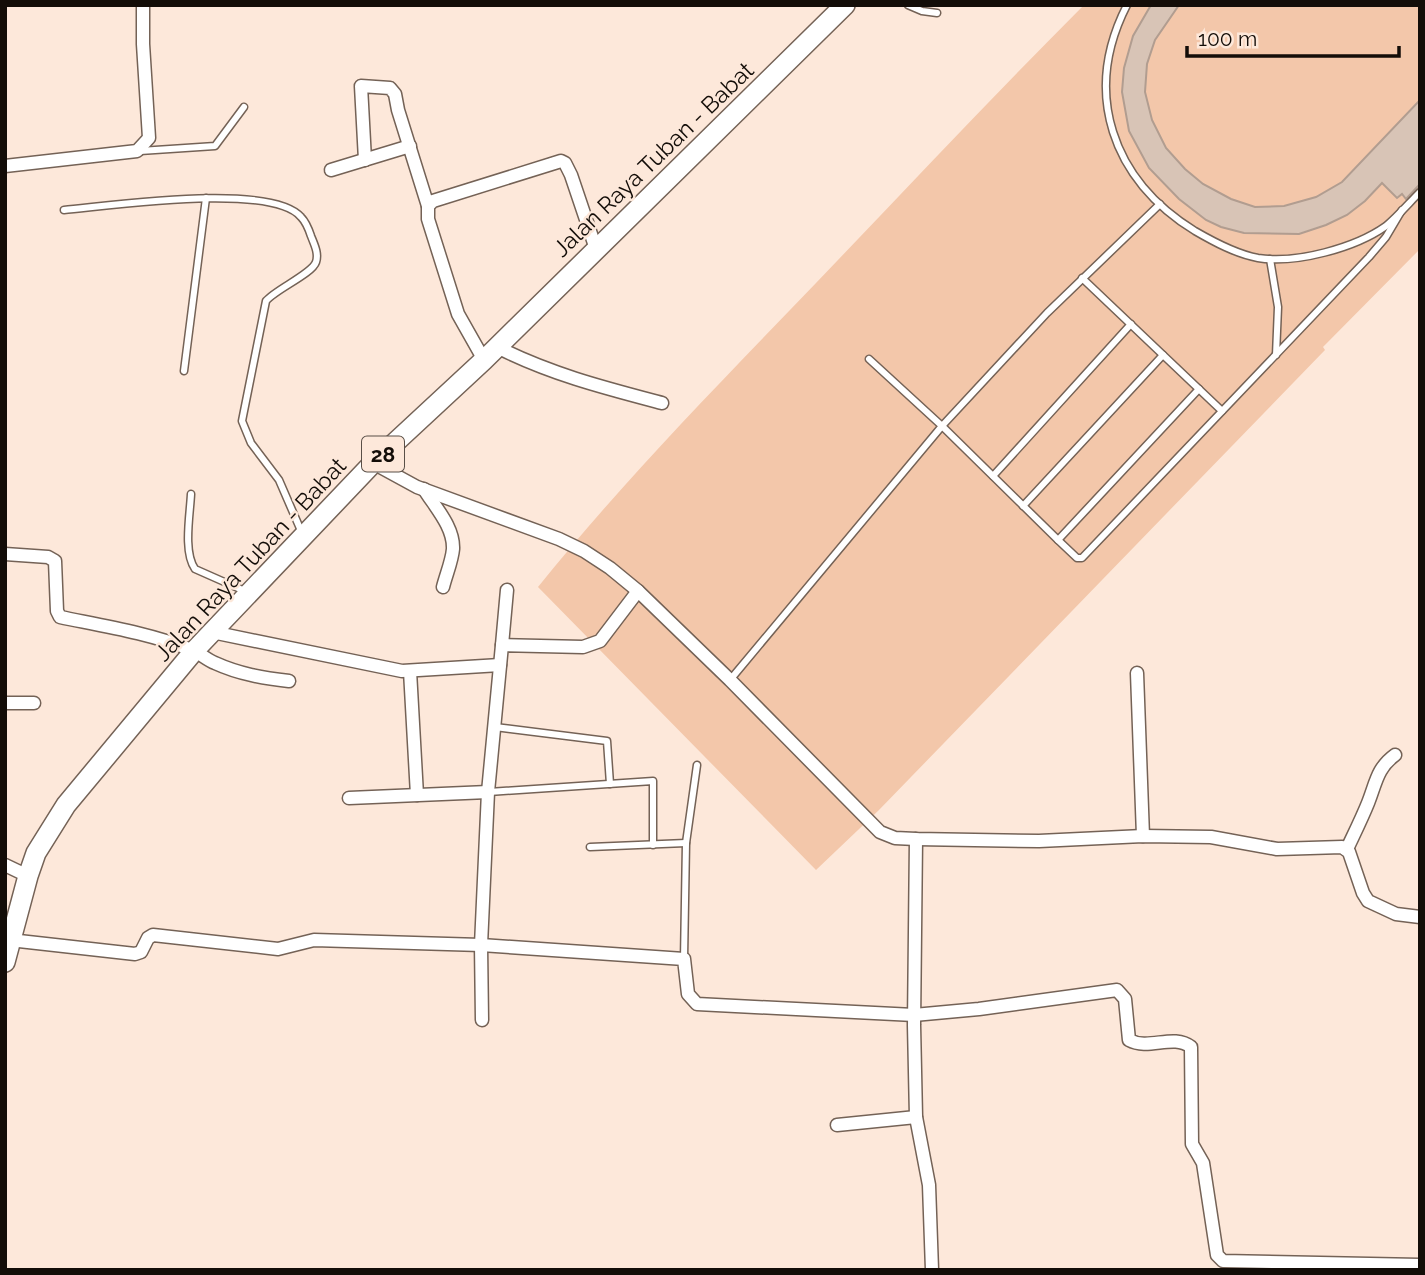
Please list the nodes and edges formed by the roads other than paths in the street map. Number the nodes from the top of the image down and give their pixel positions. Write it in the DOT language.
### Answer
graph roads {
  1 [pos="143,5"];
  2 [pos="845,5"];
  3 [pos="908,5"];
  4 [pos="1127,5"];
  5 [pos="937,13"];
  6 [pos="244,107"];
  7 [pos="410,146"];
  8 [pos="137,151"];
  9 [pos="365,160"];
  10 [pos="5,166"];
  11 [pos="331,170"];
  12 [pos="1420,192"];
  13 [pos="206,198"];
  14 [pos="1160,205"];
  15 [pos="428,206"];
  16 [pos="64,210"];
  17 [pos="1402,211"];
  18 [pos="596,249"];
  19 [pos="1270,259"];
  20 [pos="1082,278"];
  21 [pos="1131,324"];
  22 [pos="491,354"];
  23 [pos="1163,355"];
  24 [pos="1276,355"];
  25 [pos="869,359"];
  26 [pos="184,371"];
  27 [pos="1199,389"];
  28 [pos="662,403"];
  29 [pos="1223,411"];
  30 [pos="942,426"];
  31 [pos="373,463"];
  32 [pos="993,476"];
  33 [pos="424,489"];
  34 [pos="191,494"];
  35 [pos="1023,506"];
  36 [pos="303,535"];
  37 [pos="1058,540"];
  38 [pos="5,554"];
  39 [pos="443,587"];
  40 [pos="507,590"];
  41 [pos="638,591"];
  42 [pos="249,593"];
  43 [pos="212,632"];
  44 [pos="502,645"];
  45 [pos="194,651"];
  46 [pos="500,665"];
  47 [pos="410,671"];
  48 [pos="1137,673"];
  49 [pos="730,680"];
  50 [pos="289,681"];
  51 [pos="34,703"];
  52 [pos="5,704"];
  53 [pos="495,727"];
  54 [pos="1395,755"];
  55 [pos="697,765"];
  56 [pos="610,784"];
  57 [pos="488,792"];
  58 [pos="417,795"];
  59 [pos="349,798"];
  60 [pos="1143,836"];
  61 [pos="916,839"];
  62 [pos="686,844"];
  63 [pos="653,845"];
  64 [pos="590,847"];
  65 [pos="1347,849"];
  66 [pos="5,865"];
  67 [pos="28,876"];
  68 [pos="1420,917"];
  69 [pos="10,940"];
  70 [pos="481,945"];
  71 [pos="684,959"];
  72 [pos="5,962"];
  73 [pos="914,1015"];
  74 [pos="481,1020"];
  75 [pos="916,1117"];
  76 [pos="837,1125"];
  77 [pos="1420,1265"];
  78 [pos="932,1270"];
  1 -- 8 [label="street"];
  2 -- 18 [label="highway, Jalan Raya Tuban - Babat / 28"];
  3 -- 5 [label="lane"];
  4 -- 14 [label="lane"];
  6 -- 8 [label="lane"];
  7 -- 9 [label="street"];
  7 -- 9 [label="street"];
  7 -- 15 [label="street"];
  8 -- 10 [label="street"];
  9 -- 11 [label="street"];
  12 -- 17 [label="lane"];
  13 -- 16 [label="lane"];
  13 -- 26 [label="lane"];
  13 -- 36 [label="lane"];
  14 -- 19 [label="lane"];
  14 -- 20 [label="lane"];
  15 -- 18 [label="street"];
  15 -- 22 [label="street"];
  17 -- 19 [label="lane"];
  17 -- 24 [label="lane"];
  18 -- 22 [label="highway, Jalan Raya Tuban - Babat / 28"];
  19 -- 24 [label="lane"];
  20 -- 21 [label="lane"];
  20 -- 30 [label="lane"];
  21 -- 23 [label="lane"];
  21 -- 32 [label="lane"];
  22 -- 28 [label="street"];
  22 -- 31 [label="highway, Jalan Raya Tuban - Babat / 28"];
  23 -- 27 [label="lane"];
  23 -- 35 [label="lane"];
  24 -- 29 [label="lane"];
  25 -- 30 [label="lane"];
  27 -- 29 [label="lane"];
  27 -- 37 [label="lane"];
  29 -- 37 [label="lane"];
  30 -- 32 [label="lane"];
  30 -- 49 [label="lane"];
  31 -- 33 [label="street"];
  31 -- 36 [label="highway, Jalan Raya Tuban - Babat / 28"];
  32 -- 35 [label="lane"];
  33 -- 39 [label="street"];
  33 -- 41 [label="street"];
  34 -- 42 [label="lane"];
  35 -- 37 [label="lane"];
  36 -- 42 [label="highway, Jalan Raya Tuban - Babat / 28"];
  38 -- 45 [label="street"];
  40 -- 44 [label="street"];
  41 -- 44 [label="street"];
  41 -- 49 [label="street"];
  42 -- 43 [label="highway, Jalan Raya Tuban - Babat / 28"];
  43 -- 45 [label="highway, Jalan Raya Tuban - Babat / 28"];
  43 -- 47 [label="street"];
  44 -- 46 [label="street"];
  45 -- 50 [label="street"];
  45 -- 67 [label="highway, Jalan Raya Tuban - Babat / 28"];
  46 -- 47 [label="street"];
  46 -- 53 [label="street"];
  47 -- 58 [label="street"];
  48 -- 60 [label="street"];
  49 -- 61 [label="street"];
  51 -- 52 [label="street"];
  53 -- 56 [label="lane"];
  53 -- 57 [label="street"];
  54 -- 65 [label="street"];
  55 -- 62 [label="lane"];
  56 -- 57 [label="lane"];
  56 -- 63 [label="lane"];
  57 -- 58 [label="street"];
  57 -- 70 [label="street"];
  58 -- 59 [label="street"];
  60 -- 61 [label="street"];
  60 -- 65 [label="street"];
  61 -- 73 [label="street"];
  62 -- 63 [label="lane"];
  62 -- 71 [label="lane"];
  63 -- 64 [label="lane"];
  65 -- 68 [label="street"];
  66 -- 67 [label="street"];
  67 -- 69 [label="highway, Jalan Raya Tuban - Babat / 28"];
  69 -- 70 [label="street"];
  69 -- 72 [label="highway, Jalan Raya Tuban - Babat / 28"];
  70 -- 71 [label="street"];
  70 -- 74 [label="street"];
  71 -- 73 [label="street"];
  73 -- 75 [label="street"];
  73 -- 77 [label="street"];
  75 -- 76 [label="street"];
  75 -- 78 [label="street"];
}
